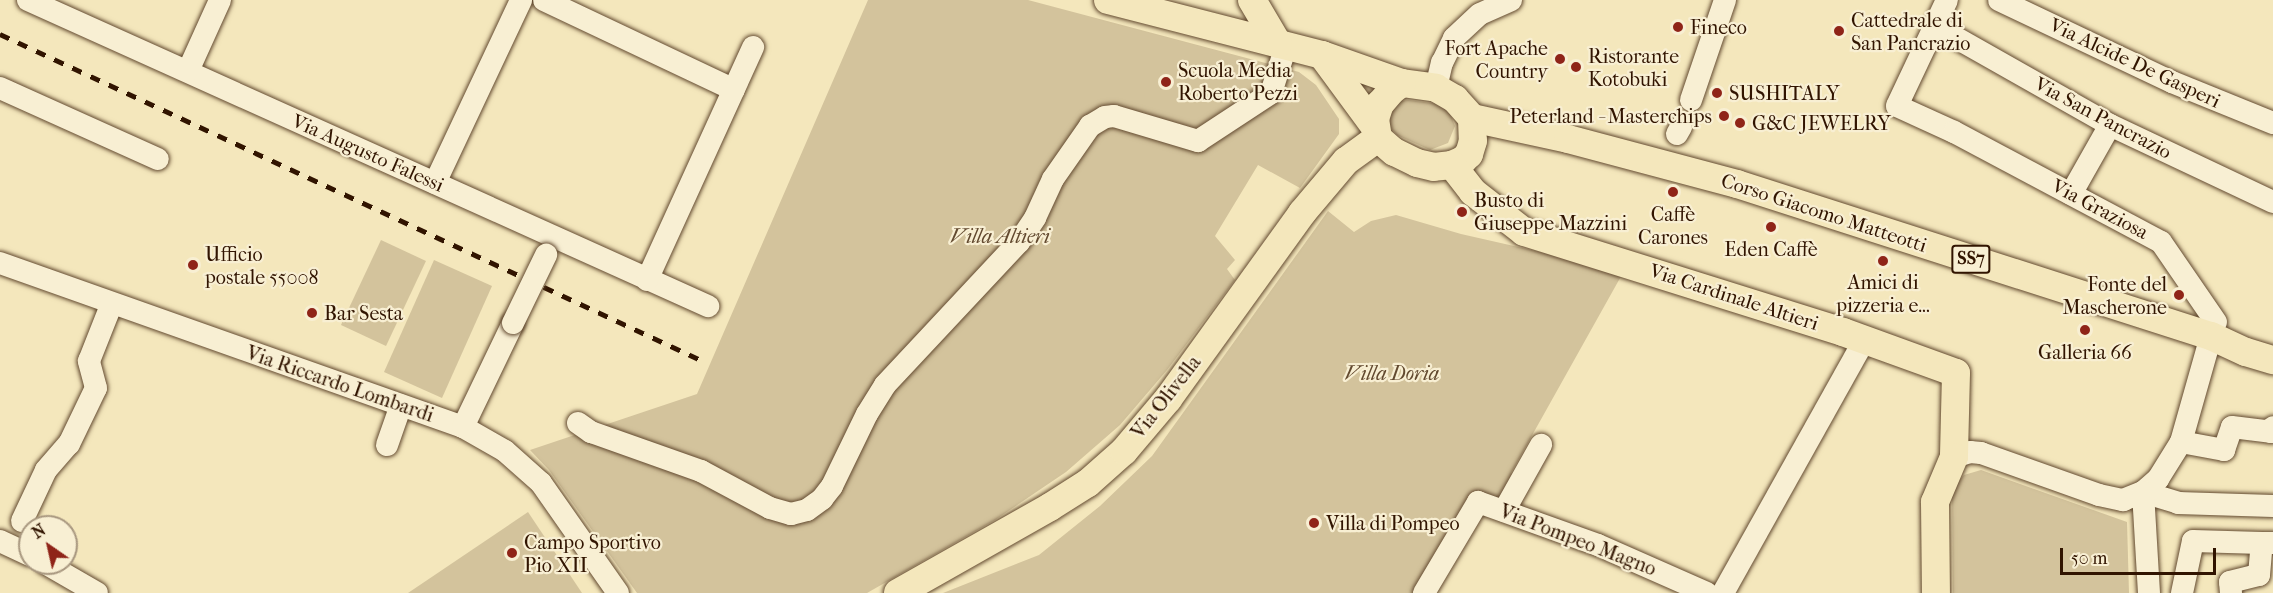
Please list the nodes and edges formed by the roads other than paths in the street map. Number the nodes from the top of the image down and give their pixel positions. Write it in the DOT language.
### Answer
graph roads {
  1 [pos="220,0"];
  2 [pos="521,0"];
  3 [pos="544,0"];
  4 [pos="1108,0"];
  5 [pos="1252,0"];
  6 [pos="1512,0"];
  7 [pos="1725,0"];
  8 [pos="1947,0"];
  9 [pos="1999,0"];
  10 [pos="35,2"];
  11 [pos="1937,27"];
  12 [pos="1282,45"];
  13 [pos="753,47"];
  14 [pos="1322,55"];
  15 [pos="188,71"];
  16 [pos="1402,83"];
  17 [pos="0,88"];
  18 [pos="1436,88"];
  19 [pos="734,90"];
  20 [pos="1691,100"];
  21 [pos="1472,118"];
  22 [pos="2273,123"];
  23 [pos="2110,125"];
  24 [pos="1377,132"];
  25 [pos="158,159"];
  26 [pos="1452,165"];
  27 [pos="435,183"];
  28 [pos="2071,194"];
  29 [pos="2273,202"];
  30 [pos="551,246"];
  31 [pos="0,263"];
  32 [pos="646,280"];
  33 [pos="112,303"];
  34 [pos="708,306"];
  35 [pos="2213,329"];
  36 [pos="1865,339"];
  37 [pos="2273,360"];
  38 [pos="401,405"];
  39 [pos="578,423"];
  40 [pos="463,427"];
  41 [pos="2273,427"];
  42 [pos="2181,442"];
  43 [pos="387,445"];
  44 [pos="1541,446"];
  45 [pos="1954,457"];
  46 [pos="2143,492"];
  47 [pos="2273,506"];
  48 [pos="1504,511"];
  49 [pos="25,515"];
  50 [pos="0,543"];
  51 [pos="2267,543"];
  52 [pos="18,550"];
  53 [pos="66,575"];
  54 [pos="97,593"];
  55 [pos="618,593"];
  56 [pos="898,593"];
  57 [pos="1424,593"];
  58 [pos="1707,593"];
  59 [pos="1723,593"];
  60 [pos="1936,593"];
  61 [pos="2149,593"];
  62 [pos="2182,593"];
  63 [pos="2231,593"];
  1 -- 15 [label="street"];
  2 -- 27 [label="street"];
  3 -- 19 [label="street"];
  4 -- 12 [label="main road"];
  5 -- 12 [label="main road"];
  6 -- 18 [label="street"];
  7 -- 20 [label="street"];
  8 -- 11 [label="street"];
  9 -- 22 [label="street, Via Alcide De Gasperi"];
  10 -- 15 [label="street, Via Augusto Falessi"];
  11 -- 23 [label="street, Via San Pancrazio"];
  11 -- 28 [label="street, Via Graziosa"];
  12 -- 14 [label="main road"];
  12 -- 39 [label="street"];
  13 -- 19 [label="street"];
  14 -- 16 [label="main road"];
  14 -- 24 [label="main road"];
  15 -- 27 [label="street, Via Augusto Falessi"];
  16 -- 18 [label="main road"];
  16 -- 24 [label="main road"];
  17 -- 25 [label="street"];
  18 -- 21 [label="main road"];
  19 -- 32 [label="street"];
  21 -- 26 [label="main road"];
  21 -- 35 [label="main road, Corso Giacomo Matteotti / SS7"];
  23 -- 28 [label="street"];
  23 -- 29 [label="street, Via San Pancrazio"];
  24 -- 26 [label="main road"];
  24 -- 56 [label="main road, Via Olivella"];
  26 -- 36 [label="main road, Via Cardinale Altieri"];
  27 -- 30 [label="street, Via Augusto Falessi"];
  28 -- 35 [label="street, Via Graziosa"];
  30 -- 32 [label="street, Via Augusto Falessi"];
  30 -- 40 [label="street, bridge"];
  31 -- 33 [label="street, Via Riccardo Lombardi"];
  32 -- 34 [label="street, Via Augusto Falessi"];
  33 -- 38 [label="street, Via Riccardo Lombardi"];
  33 -- 49 [label="street"];
  35 -- 37 [label="main road, Corso Giacomo Matteotti / SS7"];
  35 -- 42 [label="street"];
  36 -- 45 [label="main road, Via Cardinale Altieri"];
  36 -- 59 [label="street"];
  38 -- 40 [label="street, Via Riccardo Lombardi"];
  38 -- 43 [label="street"];
  40 -- 55 [label="street, Via Riccardo Lombardi"];
  41 -- 42 [label="street"];
  42 -- 46 [label="street"];
  44 -- 48 [label="street"];
  45 -- 46 [label="street"];
  45 -- 60 [label="main road"];
  46 -- 47 [label="street"];
  46 -- 61 [label="street"];
  48 -- 57 [label="street, Via Pompeo Magno"];
  48 -- 58 [label="street, Via Pompeo Magno"];
  50 -- 52 [label="street"];
  51 -- 62 [label="street"];
  51 -- 63 [label="street"];
  53 -- 54 [label="street"];
}
